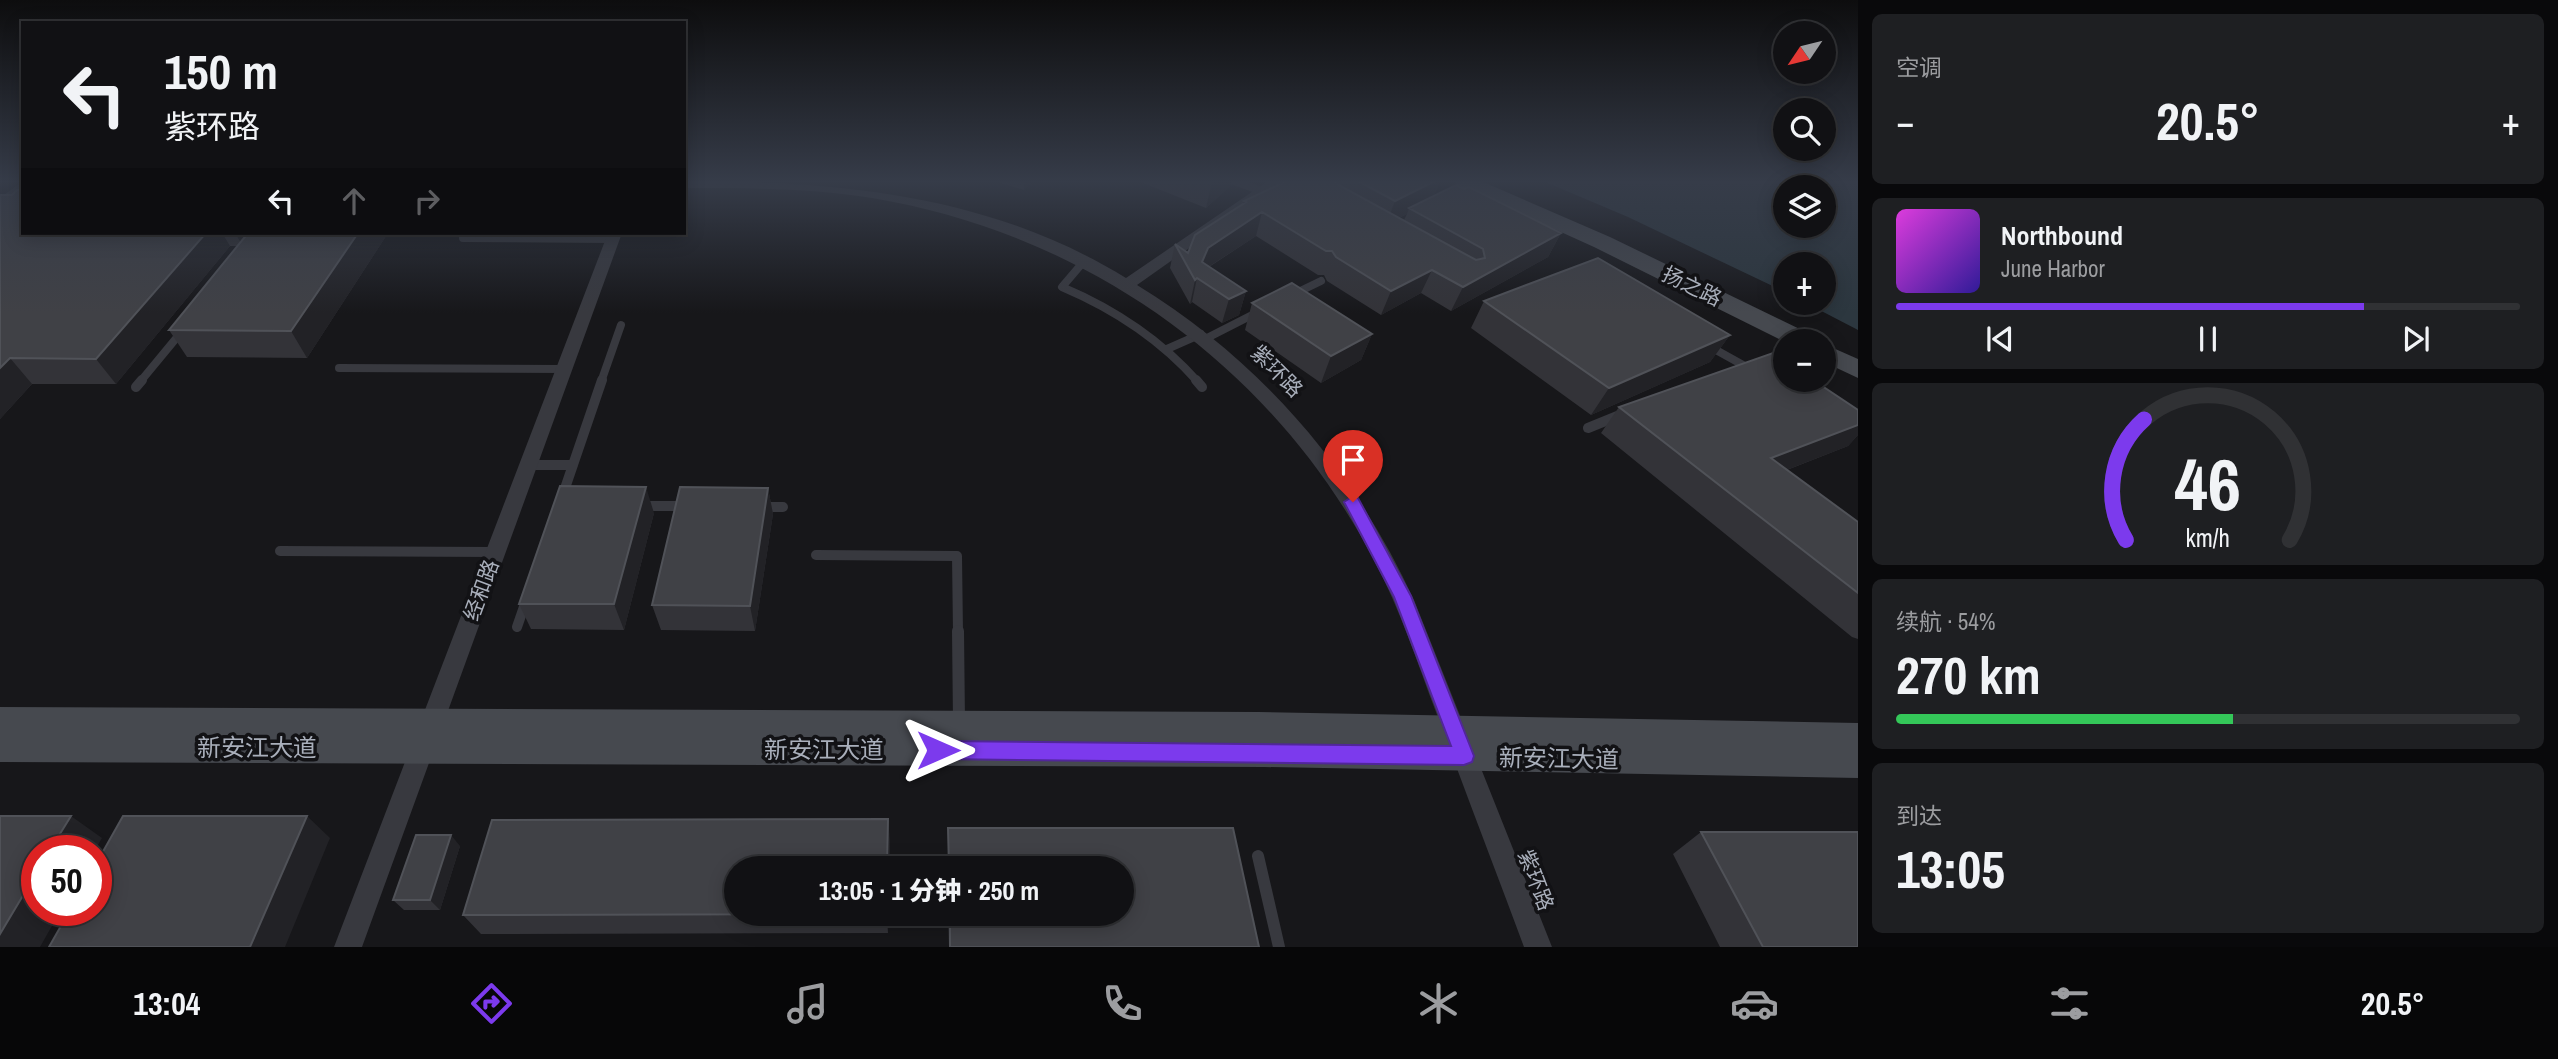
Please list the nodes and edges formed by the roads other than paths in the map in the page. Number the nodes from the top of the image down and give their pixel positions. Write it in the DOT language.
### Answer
graph roads {
  1 [pos="999,225"];
  2 [pos="1213,225"];
  3 [pos="1562,225"];
  4 [pos="614,236"];
  5 [pos="464,239"];
  6 [pos="1085,260"];
  7 [pos="1321,281"];
  8 [pos="1128,284"];
  9 [pos="1287,298"];
  10 [pos="1275,304"];
  11 [pos="187,325"];
  12 [pos="621,325"];
  13 [pos="1779,329"];
  14 [pos="1204,335"];
  15 [pos="1697,339"];
  16 [pos="1167,349"];
  17 [pos="1836,358"];
  18 [pos="1742,364"];
  19 [pos="339,368"];
  20 [pos="564,369"];
  21 [pos="1730,370"];
  22 [pos="1858,370"];
  23 [pos="1758,373"];
  24 [pos="136,387"];
  25 [pos="1202,387"];
  26 [pos="1627,412"];
  27 [pos="1588,429"];
  28 [pos="528,465"];
  29 [pos="572,465"];
  30 [pos="573,506"];
  31 [pos="629,506"];
  32 [pos="699,507"];
  33 [pos="741,507"];
  34 [pos="783,507"];
  35 [pos="280,551"];
  36 [pos="495,552"];
  37 [pos="816,555"];
  38 [pos="530,590"];
  39 [pos="517,627"];
  40 [pos="0,723"];
  41 [pos="959,726"];
  42 [pos="427,736"];
  43 [pos="1858,739"];
  44 [pos="1460,744"];
  45 [pos="0,746"];
  46 [pos="1858,762"];
  47 [pos="1258,856"];
  48 [pos="348,947"];
  49 [pos="1279,947"];
  50 [pos="1538,947"];
  1 -- 6 [label="street, 紫环路"];
  2 -- 8 [label="street"];
  3 -- 13 [label="main road, 扬之路"];
  4 -- 5 [label="lane"];
  4 -- 20 [label="street, 经和路"];
  6 -- 8 [label="street, 紫环路"];
  6 -- 16 [label="lane"];
  7 -- 9 [label="lane"];
  8 -- 14 [label="street, 紫环路"];
  10 -- 14 [label="lane"];
  11 -- 24 [label="lane"];
  12 -- 29 [label="lane"];
  14 -- 16 [label="lane"];
  14 -- 44 [label="street, 紫环路"];
  15 -- 18 [label="lane"];
  16 -- 25 [label="lane"];
  17 -- 22 [label="main road"];
  18 -- 21 [label="lane"];
  18 -- 23 [label="lane"];
  19 -- 20 [label="lane"];
  20 -- 28 [label="street, 经和路"];
  26 -- 27 [label="lane"];
  28 -- 29 [label="lane"];
  28 -- 36 [label="street, 经和路"];
  29 -- 30 [label="lane"];
  31 -- 32 [label="lane"];
  33 -- 34 [label="lane"];
  35 -- 36 [label="lane"];
  36 -- 42 [label="street, 经和路"];
  37 -- 41 [label="lane"];
  38 -- 39 [label="lane"];
  40 -- 42 [label="main road, 新安江大道"];
  41 -- 42 [label="main road, 新安江大道"];
  41 -- 44 [label="main road, 新安江大道"];
  42 -- 44 [label="main road, 新安江大道"];
  42 -- 45 [label="main road, 新安江大道"];
  42 -- 48 [label="street, 经和路"];
  43 -- 44 [label="main road, 新安江大道"];
  44 -- 46 [label="main road, 新安江大道"];
  44 -- 50 [label="street, 紫环路"];
  47 -- 49 [label="lane"];
}
